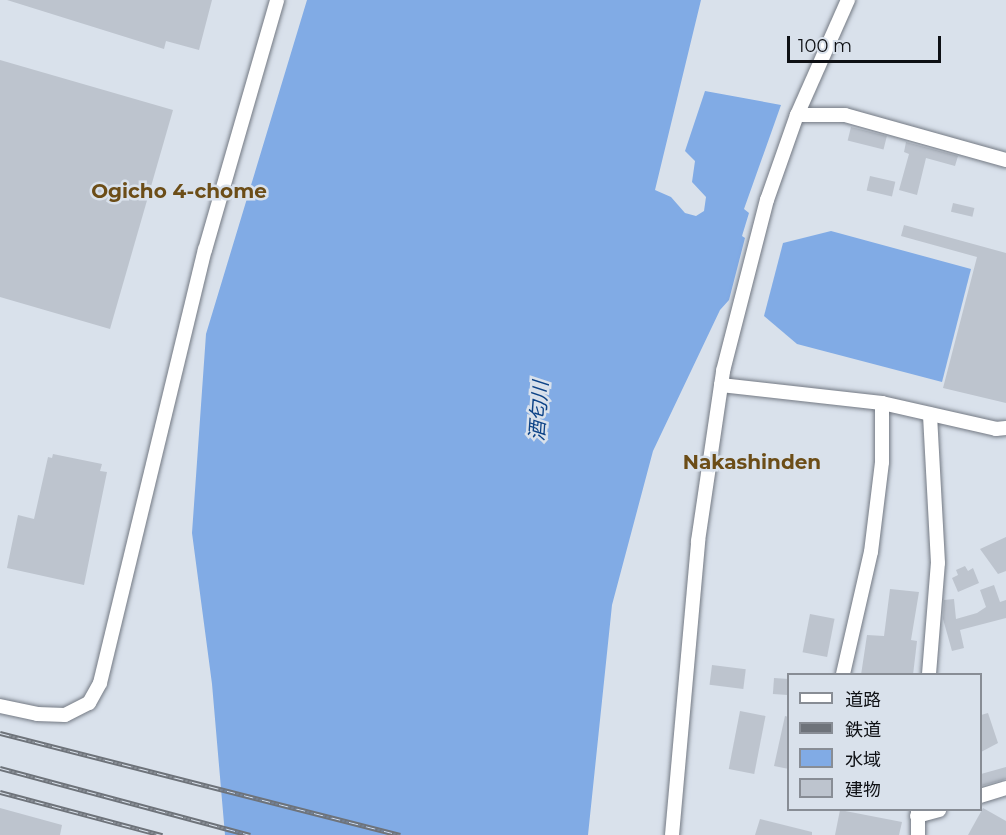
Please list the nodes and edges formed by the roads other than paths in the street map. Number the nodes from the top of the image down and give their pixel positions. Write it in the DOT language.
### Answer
graph roads {
  1 [pos="277,0"];
  2 [pos="848,0"];
  3 [pos="797,115"];
  4 [pos="1006,160"];
  5 [pos="721,385"];
  6 [pos="882,403"];
  7 [pos="930,414"];
  8 [pos="1006,428"];
  9 [pos="843,673"];
  10 [pos="930,673"];
  11 [pos="0,706"];
  12 [pos="1006,788"];
  13 [pos="982,796"];
  14 [pos="918,813"];
  15 [pos="672,835"];
  16 [pos="918,835"];
  1 -- 11 [label="street"];
  2 -- 3 [label="street"];
  3 -- 4 [label="street"];
  3 -- 5 [label="street"];
  5 -- 6 [label="street"];
  5 -- 15 [label="street"];
  6 -- 7 [label="street"];
  6 -- 9 [label="street"];
  7 -- 8 [label="street"];
  7 -- 10 [label="street"];
  12 -- 13 [label="street"];
  14 -- 16 [label="street"];
}
